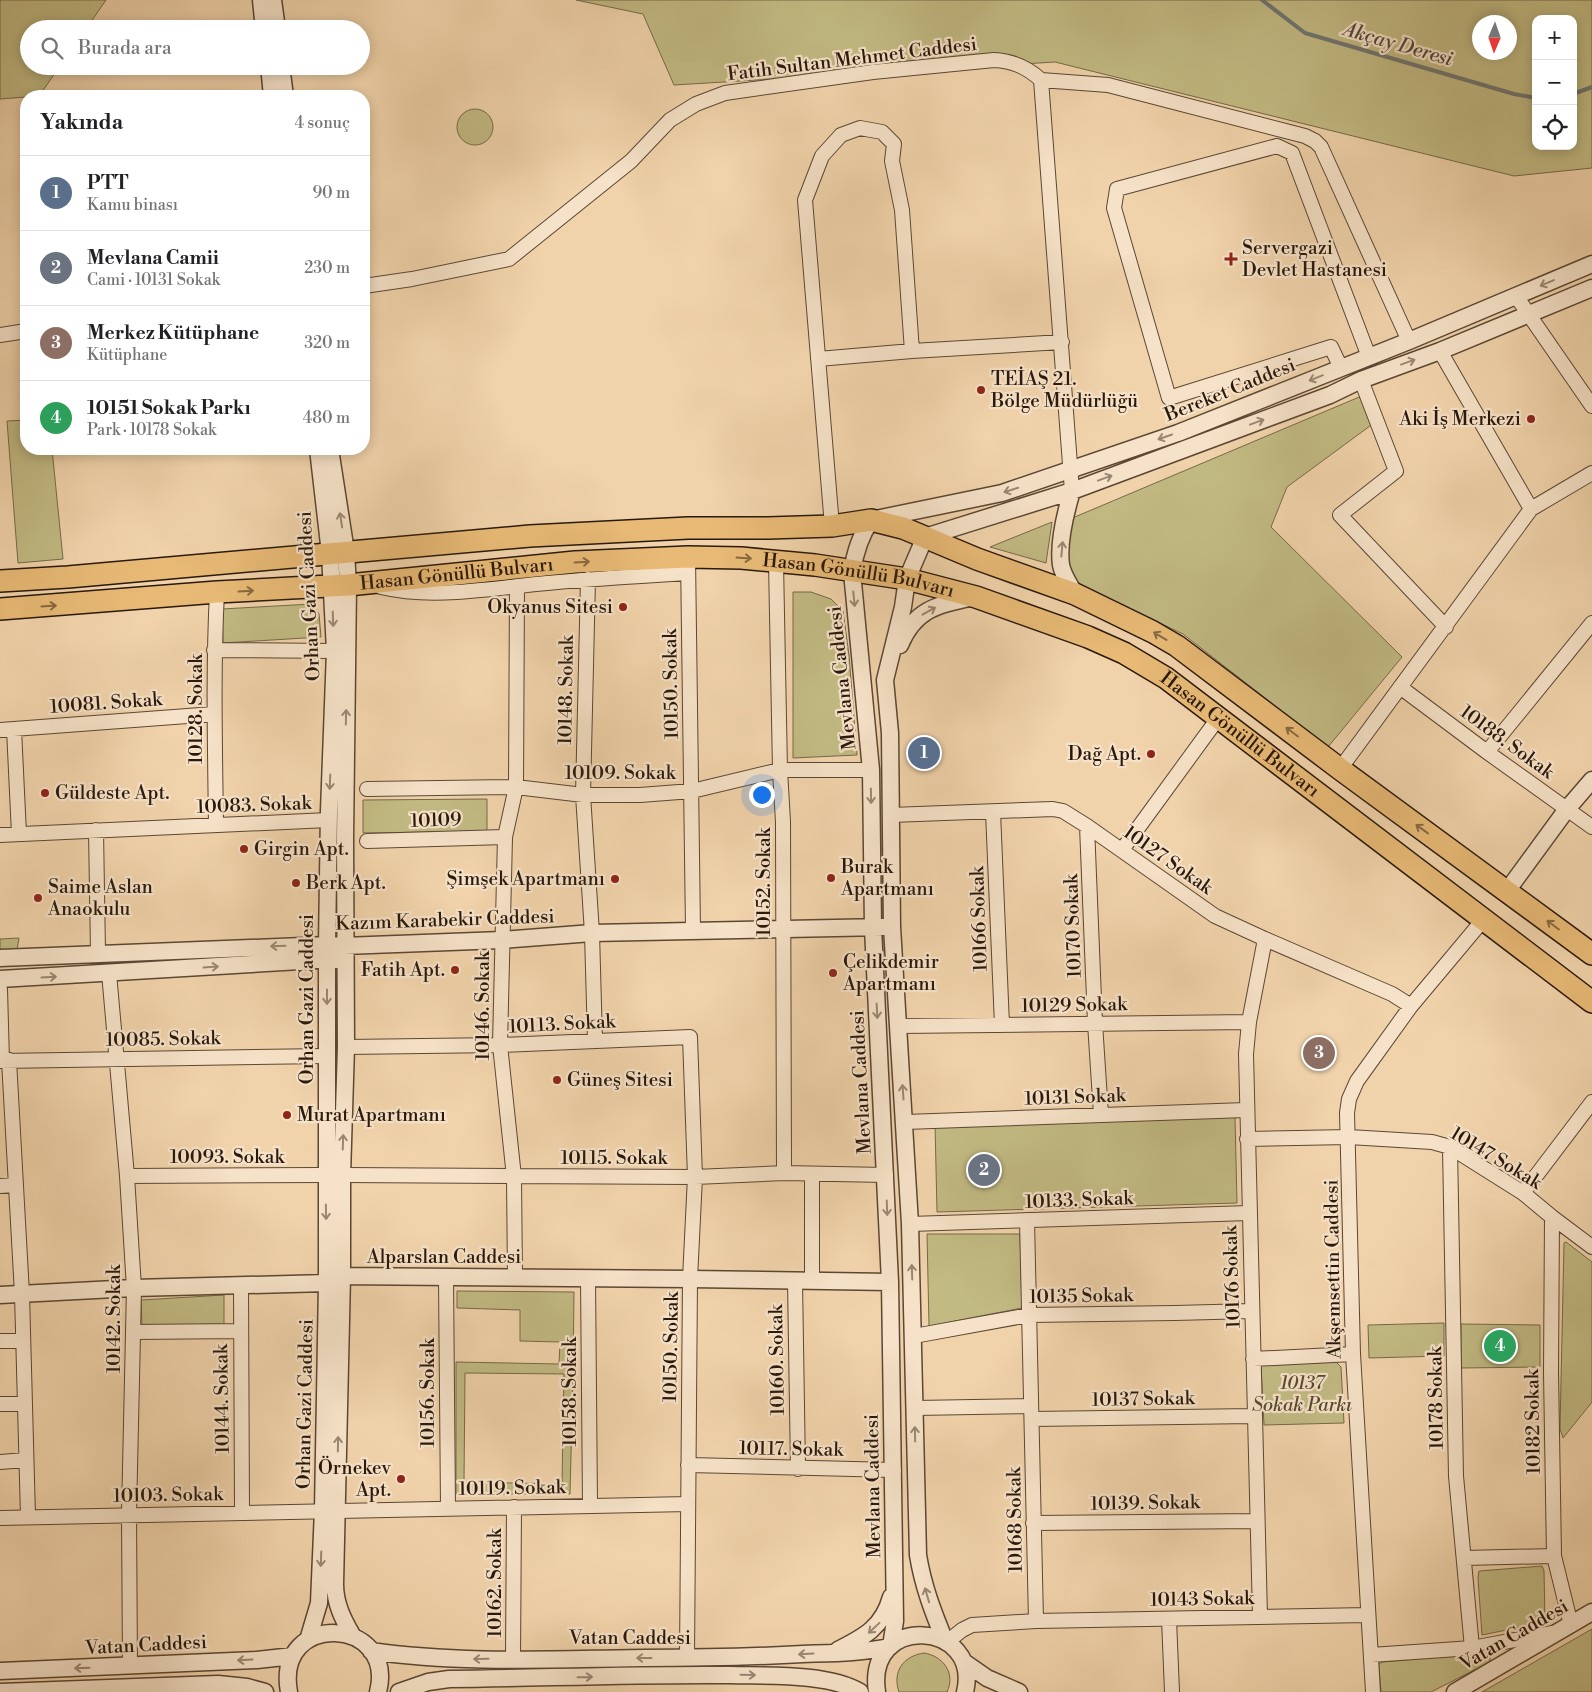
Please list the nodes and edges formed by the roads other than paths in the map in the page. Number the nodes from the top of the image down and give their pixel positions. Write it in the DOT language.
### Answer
graph roads {
  1 [pos="261,0"];
  2 [pos="273,0"];
  3 [pos="263,20"];
  4 [pos="276,20"];
  5 [pos="270,75"];
  6 [pos="282,75"];
  7 [pos="1041,80"];
  8 [pos="271,90"];
  9 [pos="284,90"];
  10 [pos="1592,264"];
  11 [pos="370,285"];
  12 [pos="1592,288"];
  13 [pos="1516,296"];
  14 [pos="1528,316"];
  15 [pos="20,333"];
  16 [pos="0,336"];
  17 [pos="1409,341"];
  18 [pos="1062,342"];
  19 [pos="912,351"];
  20 [pos="1440,351"];
  21 [pos="1369,357"];
  22 [pos="818,359"];
  23 [pos="1340,368"];
  24 [pos="1361,380"];
  25 [pos="1592,406"];
  26 [pos="319,455"];
  27 [pos="330,455"];
  28 [pos="1070,470"];
  29 [pos="1592,473"];
  30 [pos="1072,490"];
  31 [pos="1532,509"];
  32 [pos="871,520"];
  33 [pos="832,526"];
  34 [pos="926,537"];
  35 [pos="338,552"];
  36 [pos="776,562"];
  37 [pos="688,565"];
  38 [pos="852,572"];
  39 [pos="588,579"];
  40 [pos="907,579"];
  41 [pos="0,581"];
  42 [pos="340,585"];
  43 [pos="518,586"];
  44 [pos="217,592"];
  45 [pos="1075,594"];
  46 [pos="976,597"];
  47 [pos="0,609"];
  48 [pos="1592,622"];
  49 [pos="1446,627"];
  50 [pos="214,650"];
  51 [pos="335,652"];
  52 [pos="885,680"];
  53 [pos="1400,687"];
  54 [pos="214,714"];
  55 [pos="1220,718"];
  56 [pos="14,729"];
  57 [pos="0,730"];
  58 [pos="1487,752"];
  59 [pos="1340,769"];
  60 [pos="780,770"];
  61 [pos="871,770"];
  62 [pos="1592,780"];
  63 [pos="516,787"];
  64 [pos="367,789"];
  65 [pos="692,791"];
  66 [pos="583,795"];
  67 [pos="1567,809"];
  68 [pos="993,812"];
  69 [pos="891,815"];
  70 [pos="329,820"];
  71 [pos="216,825"];
  72 [pos="1087,826"];
  73 [pos="1592,827"];
  74 [pos="96,830"];
  75 [pos="19,834"];
  76 [pos="0,835"];
  77 [pos="505,837"];
  78 [pos="368,840"];
  79 [pos="1122,850"];
  80 [pos="1506,891"];
  81 [pos="1482,920"];
  82 [pos="892,927"];
  83 [pos="873,928"];
  84 [pos="782,929"];
  85 [pos="693,930"];
  86 [pos="592,933"];
  87 [pos="1266,939"];
  88 [pos="502,940"];
  89 [pos="327,952"];
  90 [pos="98,953"];
  91 [pos="345,953"];
  92 [pos="1592,954"];
  93 [pos="0,958"];
  94 [pos="109,973"];
  95 [pos="0,979"];
  96 [pos="0,989"];
  97 [pos="1592,1002"];
  98 [pos="1412,1006"];
  99 [pos="1249,1022"];
  100 [pos="1095,1023"];
  101 [pos="1002,1025"];
  102 [pos="899,1026"];
  103 [pos="690,1037"];
  104 [pos="596,1041"];
  105 [pos="500,1045"];
  106 [pos="346,1047"];
  107 [pos="326,1056"];
  108 [pos="117,1059"];
  109 [pos="4,1061"];
  110 [pos="1592,1102"];
  111 [pos="1246,1110"];
  112 [pos="1101,1115"];
  113 [pos="905,1122"];
  114 [pos="1349,1137"];
  115 [pos="1247,1139"];
  116 [pos="1450,1147"];
  117 [pos="784,1173"];
  118 [pos="326,1175"];
  119 [pos="342,1175"];
  120 [pos="812,1175"];
  121 [pos="886,1175"];
  122 [pos="128,1176"];
  123 [pos="514,1177"];
  124 [pos="695,1177"];
  125 [pos="0,1186"];
  126 [pos="16,1186"];
  127 [pos="1523,1193"];
  128 [pos="1249,1213"];
  129 [pos="1552,1217"];
  130 [pos="1027,1220"];
  131 [pos="910,1224"];
  132 [pos="1592,1247"];
  133 [pos="342,1276"];
  134 [pos="446,1278"];
  135 [pos="515,1278"];
  136 [pos="588,1278"];
  137 [pos="690,1279"];
  138 [pos="795,1281"];
  139 [pos="812,1281"];
  140 [pos="890,1282"];
  141 [pos="327,1283"];
  142 [pos="241,1285"];
  143 [pos="134,1288"];
  144 [pos="22,1294"];
  145 [pos="0,1295"];
  146 [pos="1251,1310"];
  147 [pos="1029,1315"];
  148 [pos="240,1331"];
  149 [pos="134,1332"];
  150 [pos="914,1336"];
  151 [pos="24,1341"];
  152 [pos="0,1342"];
  153 [pos="1353,1354"];
  154 [pos="1253,1359"];
  155 [pos="0,1404"];
  156 [pos="25,1404"];
  157 [pos="915,1408"];
  158 [pos="1031,1412"];
  159 [pos="1254,1416"];
  160 [pos="26,1460"];
  161 [pos="0,1462"];
  162 [pos="688,1466"];
  163 [pos="798,1469"];
  164 [pos="894,1470"];
  165 [pos="688,1504"];
  166 [pos="590,1505"];
  167 [pos="514,1507"];
  168 [pos="448,1508"];
  169 [pos="330,1510"];
  170 [pos="242,1512"];
  171 [pos="129,1514"];
  172 [pos="28,1517"];
  173 [pos="0,1518"];
  174 [pos="1257,1521"];
  175 [pos="1033,1523"];
  176 [pos="1554,1556"];
  177 [pos="1464,1558"];
  178 [pos="894,1585"];
  179 [pos="1592,1612"];
  180 [pos="1368,1615"];
  181 [pos="1260,1616"];
  182 [pos="1169,1618"];
  183 [pos="1036,1621"];
  184 [pos="1566,1628"];
  185 [pos="352,1636"];
  186 [pos="308,1640"];
  187 [pos="946,1641"];
  188 [pos="890,1647"];
  189 [pos="1472,1648"];
  190 [pos="371,1650"];
  191 [pos="833,1653"];
  192 [pos="1371,1655"];
  193 [pos="293,1656"];
  194 [pos="687,1658"];
  195 [pos="513,1659"];
  196 [pos="964,1662"];
  197 [pos="130,1666"];
  198 [pos="0,1671"];
  199 [pos="0,1692"];
  200 [pos="264,1692"];
  201 [pos="290,1692"];
  202 [pos="378,1692"];
  203 [pos="399,1692"];
  204 [pos="860,1692"];
  205 [pos="878,1692"];
  206 [pos="965,1692"];
  207 [pos="1019,1692"];
  208 [pos="1172,1692"];
  209 [pos="1373,1692"];
  210 [pos="1455,1692"];
  1 -- 3 [label="street"];
  2 -- 4 [label="street"];
  5 -- 8 [label="street"];
  6 -- 9 [label="street"];
  7 -- 11 [label="street, Fatih Sultan Mehmet Caddesi"];
  7 -- 17 [label="street"];
  7 -- 18 [label="street"];
  10 -- 13 [label="street, Bereket Caddesi, one-way"];
  12 -- 14 [label="street, Bereket Caddesi"];
  13 -- 14 [label="street"];
  13 -- 17 [label="street, Bereket Caddesi"];
  14 -- 20 [label="street, Bereket Caddesi"];
  14 -- 25 [label="street"];
  15 -- 16 [label="street"];
  17 -- 21 [label="street, Bereket Caddesi"];
  18 -- 19 [label="street"];
  18 -- 28 [label="street"];
  19 -- 22 [label="street"];
  19 -- 22 [label="street"];
  24 -- 20 [label="street, Bereket Caddesi, one-way"];
  20 -- 31 [label="street"];
  21 -- 23 [label="street, Bereket Caddesi"];
  21 -- 23 [label="street"];
  22 -- 33 [label="street"];
  23 -- 28 [label="street, Bereket Caddesi, one-way"];
  30 -- 24 [label="street, Bereket Caddesi, one-way"];
  24 -- 49 [label="street"];
  26 -- 35 [label="street, Orhan Gazi Caddesi"];
  35 -- 27 [label="street, Orhan Gazi Caddesi, one-way"];
  28 -- 30 [label="street"];
  28 -- 32 [label="street, Bereket Caddesi, one-way"];
  29 -- 31 [label="street"];
  30 -- 34 [label="street, Bereket Caddesi"];
  45 -- 30 [label="street, one-way"];
  31 -- 49 [label="street"];
  32 -- 33 [label="main road, Hasan Gönüllü Bulvarı"];
  32 -- 34 [label="main road, Hasan Gönüllü Bulvarı"];
  32 -- 38 [label="street, Mevlana Caddesi"];
  33 -- 35 [label="main road, Hasan Gönüllü Bulvarı"];
  34 -- 40 [label="street"];
  34 -- 45 [label="main road, Hasan Gönüllü Bulvarı"];
  35 -- 41 [label="main road, Hasan Gönüllü Bulvarı"];
  35 -- 42 [label="street, Orhan Gazi Caddesi"];
  37 -- 36 [label="main road, Hasan Gönüllü Bulvarı, one-way"];
  36 -- 38 [label="main road, Hasan Gönüllü Bulvarı"];
  36 -- 60 [label="street, 10152. Sokak"];
  37 -- 39 [label="street"];
  42 -- 37 [label="main road, Hasan Gönüllü Bulvarı, one-way"];
  37 -- 65 [label="street, 10150. Sokak"];
  38 -- 40 [label="main road, Hasan Gönüllü Bulvarı"];
  38 -- 61 [label="street, Mevlana Caddesi, one-way"];
  39 -- 43 [label="street"];
  39 -- 66 [label="street, 10148. Sokak"];
  40 -- 46 [label="main road, Hasan Gönüllü Bulvarı"];
  40 -- 52 [label="street"];
  42 -- 43 [label="street"];
  44 -- 42 [label="main road, Hasan Gönüllü Bulvarı, one-way"];
  42 -- 51 [label="street, Orhan Gazi Caddesi, one-way"];
  91 -- 42 [label="street, Orhan Gazi Caddesi, one-way"];
  43 -- 63 [label="street, 10146. Sokak"];
  47 -- 44 [label="main road, Hasan Gönüllü Bulvarı, one-way"];
  44 -- 50 [label="street, 10128. Sokak"];
  59 -- 45 [label="main road, Hasan Gönüllü Bulvarı, one-way"];
  52 -- 46 [label="street, one-way"];
  46 -- 55 [label="main road, Hasan Gönüllü Bulvarı"];
  48 -- 58 [label="street"];
  49 -- 53 [label="street"];
  50 -- 51 [label="street"];
  50 -- 54 [label="street, 10128. Sokak"];
  51 -- 70 [label="street, Orhan Gazi Caddesi, one-way"];
  52 -- 69 [label="street"];
  53 -- 58 [label="street, 10188. Sokak"];
  53 -- 59 [label="street"];
  54 -- 56 [label="street, 10081. Sokak"];
  54 -- 71 [label="street, 10128. Sokak"];
  55 -- 79 [label="street"];
  55 -- 81 [label="main road, Hasan Gönüllü Bulvarı"];
  56 -- 57 [label="street, 10081. Sokak"];
  56 -- 75 [label="street"];
  58 -- 67 [label="street, 10188. Sokak"];
  80 -- 59 [label="main road, Hasan Gönüllü Bulvarı, one-way"];
  60 -- 61 [label="street, 10109. Sokak"];
  60 -- 65 [label="street, 10109. Sokak"];
  60 -- 84 [label="street, 10152. Sokak"];
  61 -- 83 [label="street, Mevlana Caddesi, one-way"];
  62 -- 67 [label="street"];
  63 -- 64 [label="street, 10109. Sokak"];
  63 -- 66 [label="street, 10109. Sokak"];
  63 -- 77 [label="street, 10146. Sokak"];
  65 -- 66 [label="street, 10109. Sokak"];
  65 -- 85 [label="street, 10150. Sokak"];
  66 -- 86 [label="street, 10148. Sokak"];
  67 -- 73 [label="street, 10188. Sokak"];
  67 -- 80 [label="street"];
  68 -- 69 [label="street, 10127 Sokak"];
  68 -- 72 [label="street, 10127 Sokak"];
  68 -- 101 [label="street, 10166 Sokak"];
  69 -- 82 [label="street"];
  70 -- 71 [label="street, 10083. Sokak"];
  70 -- 89 [label="street, Orhan Gazi Caddesi"];
  71 -- 74 [label="street, 10083. Sokak"];
  72 -- 79 [label="street, 10127 Sokak"];
  72 -- 100 [label="street, 10170 Sokak"];
  74 -- 75 [label="street, 10083. Sokak"];
  74 -- 90 [label="street"];
  75 -- 76 [label="street, 10083. Sokak"];
  77 -- 78 [label="street, 10109"];
  77 -- 88 [label="street, 10146. Sokak"];
  79 -- 87 [label="street, 10127 Sokak"];
  92 -- 80 [label="main road, Hasan Gönüllü Bulvarı, one-way"];
  81 -- 97 [label="main road, Hasan Gönüllü Bulvarı"];
  81 -- 98 [label="street, Akşemsettin Caddesi"];
  82 -- 83 [label="street, Kazım Karabekir Caddesi"];
  82 -- 102 [label="street"];
  83 -- 84 [label="street, Kazım Karabekir Caddesi"];
  83 -- 121 [label="street, Mevlana Caddesi, one-way"];
  84 -- 85 [label="street, Kazım Karabekir Caddesi"];
  84 -- 117 [label="street, 10152. Sokak"];
  85 -- 86 [label="street, Kazım Karabekir Caddesi"];
  86 -- 88 [label="street, Kazım Karabekir Caddesi"];
  86 -- 104 [label="street, 10148. Sokak"];
  87 -- 98 [label="street, 10127 Sokak"];
  87 -- 99 [label="street, 10176 Sokak"];
  88 -- 91 [label="street, Kazım Karabekir Caddesi"];
  88 -- 105 [label="street, 10146. Sokak"];
  89 -- 90 [label="street, Kazım Karabekir Caddesi, one-way"];
  89 -- 91 [label="street, Kazım Karabekir Caddesi"];
  94 -- 89 [label="street, Kazım Karabekir Caddesi, one-way"];
  89 -- 107 [label="street, Orhan Gazi Caddesi, one-way"];
  90 -- 93 [label="street, Kazım Karabekir Caddesi"];
  91 -- 106 [label="street, Orhan Gazi Caddesi"];
  95 -- 94 [label="street, Kazım Karabekir Caddesi, one-way"];
  94 -- 108 [label="street, 10142. Sokak"];
  96 -- 109 [label="street"];
  98 -- 114 [label="street, Akşemsettin Caddesi"];
  99 -- 100 [label="street, 10129 Sokak"];
  99 -- 111 [label="street, 10176 Sokak"];
  100 -- 101 [label="street, 10129 Sokak"];
  100 -- 112 [label="street, 10170 Sokak"];
  101 -- 102 [label="street, 10129 Sokak"];
  113 -- 102 [label="street, one-way"];
  103 -- 104 [label="street, 10113. Sokak"];
  103 -- 124 [label="street, 10150. Sokak"];
  104 -- 105 [label="street, 10113. Sokak"];
  105 -- 106 [label="street, 10113. Sokak"];
  105 -- 123 [label="street, 10146. Sokak"];
  119 -- 106 [label="street, Orhan Gazi Caddesi, one-way"];
  107 -- 108 [label="street, 10085. Sokak"];
  107 -- 118 [label="street, Orhan Gazi Caddesi"];
  108 -- 109 [label="street, 10085. Sokak"];
  108 -- 122 [label="street, 10142. Sokak"];
  109 -- 126 [label="street"];
  110 -- 127 [label="street"];
  111 -- 112 [label="street, 10131 Sokak"];
  111 -- 115 [label="street, 10176 Sokak"];
  112 -- 113 [label="street, 10131 Sokak"];
  113 -- 131 [label="street"];
  114 -- 115 [label="street, 10147 Sokak"];
  114 -- 116 [label="street, 10147 Sokak"];
  114 -- 153 [label="street, Akşemsettin Caddesi"];
  115 -- 128 [label="street, 10176 Sokak"];
  116 -- 127 [label="street, 10147 Sokak"];
  116 -- 177 [label="street, 10178 Sokak"];
  117 -- 120 [label="street, 10115. Sokak"];
  117 -- 124 [label="street, 10115. Sokak"];
  118 -- 122 [label="street, 10093. Sokak"];
  118 -- 141 [label="street, Orhan Gazi Caddesi, one-way"];
  119 -- 123 [label="street, 10115. Sokak"];
  119 -- 133 [label="street, Orhan Gazi Caddesi"];
  120 -- 121 [label="street, 10115. Sokak"];
  120 -- 139 [label="street"];
  121 -- 140 [label="street, Mevlana Caddesi, one-way"];
  122 -- 143 [label="street, 10142. Sokak"];
  123 -- 124 [label="street, 10115. Sokak"];
  123 -- 135 [label="street, 10146. Sokak"];
  124 -- 137 [label="street, 10150. Sokak"];
  125 -- 126 [label="street"];
  126 -- 144 [label="street"];
  127 -- 129 [label="street, 10147 Sokak"];
  128 -- 130 [label="street, 10133. Sokak"];
  128 -- 146 [label="street, 10176 Sokak"];
  129 -- 132 [label="street, 10147 Sokak"];
  129 -- 176 [label="street, 10182 Sokak"];
  130 -- 131 [label="street, 10133. Sokak"];
  130 -- 147 [label="street, 10168 Sokak"];
  150 -- 131 [label="street, one-way"];
  133 -- 134 [label="street, Alparslan Caddesi"];
  133 -- 141 [label="street, Alparslan Caddesi"];
  169 -- 133 [label="street, Orhan Gazi Caddesi, one-way"];
  134 -- 135 [label="street, Alparslan Caddesi"];
  134 -- 168 [label="street, 10156. Sokak"];
  135 -- 136 [label="street, Alparslan Caddesi"];
  136 -- 137 [label="street, Alparslan Caddesi"];
  136 -- 166 [label="street, 10158. Sokak"];
  137 -- 138 [label="street, Alparslan Caddesi"];
  137 -- 162 [label="street, 10150. Sokak"];
  138 -- 139 [label="street, Alparslan Caddesi"];
  138 -- 163 [label="street, 10160. Sokak"];
  139 -- 140 [label="street, Alparslan Caddesi"];
  140 -- 164 [label="street, Mevlana Caddesi"];
  141 -- 142 [label="street, Alparslan Caddesi"];
  141 -- 169 [label="street, Orhan Gazi Caddesi"];
  142 -- 143 [label="street, Alparslan Caddesi"];
  142 -- 148 [label="street, 10144. Sokak"];
  143 -- 144 [label="street, Alparslan Caddesi"];
  143 -- 149 [label="street, 10142. Sokak"];
  144 -- 145 [label="street, Alparslan Caddesi"];
  144 -- 151 [label="street"];
  146 -- 147 [label="street, 10135 Sokak"];
  146 -- 154 [label="street, 10176 Sokak"];
  147 -- 150 [label="street, 10135 Sokak"];
  147 -- 158 [label="street, 10168 Sokak"];
  148 -- 149 [label="street"];
  148 -- 170 [label="street, 10144. Sokak"];
  149 -- 171 [label="street, 10142. Sokak"];
  150 -- 157 [label="street"];
  151 -- 152 [label="street"];
  151 -- 156 [label="street"];
  153 -- 154 [label="street"];
  153 -- 180 [label="street, Akşemsettin Caddesi"];
  154 -- 159 [label="street, 10176 Sokak"];
  155 -- 156 [label="street"];
  156 -- 160 [label="street"];
  157 -- 158 [label="street, 10137 Sokak"];
  187 -- 157 [label="street, one-way"];
  158 -- 159 [label="street, 10137 Sokak"];
  158 -- 175 [label="street, 10168 Sokak"];
  159 -- 174 [label="street, 10176 Sokak"];
  160 -- 161 [label="street"];
  160 -- 172 [label="street"];
  162 -- 163 [label="street, 10117. Sokak"];
  162 -- 165 [label="street, 10150. Sokak"];
  163 -- 164 [label="street, 10117. Sokak"];
  164 -- 178 [label="street, Mevlana Caddesi"];
  165 -- 166 [label="street, 10119. Sokak"];
  165 -- 194 [label="street, 10150. Sokak"];
  166 -- 167 [label="street, 10119. Sokak"];
  167 -- 168 [label="street, 10119. Sokak"];
  167 -- 195 [label="street, 10162. Sokak"];
  168 -- 169 [label="street, 10119. Sokak"];
  169 -- 170 [label="street, 10103. Sokak"];
  169 -- 185 [label="street, Orhan Gazi Caddesi"];
  169 -- 186 [label="street, Orhan Gazi Caddesi, one-way"];
  170 -- 171 [label="street, 10103. Sokak"];
  171 -- 172 [label="street, 10103. Sokak"];
  171 -- 197 [label="street, 10142. Sokak"];
  172 -- 173 [label="street, 10103. Sokak"];
  174 -- 175 [label="street, 10139. Sokak"];
  174 -- 181 [label="street, 10176 Sokak"];
  175 -- 183 [label="street, 10168 Sokak"];
  176 -- 177 [label="street"];
  176 -- 184 [label="street, 10182 Sokak"];
  177 -- 189 [label="street, 10178 Sokak"];
  178 -- 188 [label="street, Mevlana Caddesi"];
  178 -- 191 [label="street, one-way"];
  179 -- 184 [label="street, Vatan Caddesi"];
  180 -- 181 [label="street, 10143 Sokak"];
  180 -- 192 [label="street, Akşemsettin Caddesi"];
  181 -- 182 [label="street, 10143 Sokak"];
  182 -- 183 [label="street, 10143 Sokak"];
  182 -- 208 [label="street"];
  183 -- 187 [label="street, 10143 Sokak"];
  184 -- 189 [label="street"];
  184 -- 210 [label="street, Vatan Caddesi"];
  185 -- 186 [label="street, Vatan Caddesi"];
  185 -- 190 [label="street, Vatan Caddesi"];
  186 -- 193 [label="street, Vatan Caddesi"];
  187 -- 188 [label="street, Vatan Caddesi"];
  187 -- 196 [label="street"];
  188 -- 191 [label="street, Vatan Caddesi"];
  188 -- 205 [label="street"];
  189 -- 192 [label="street"];
  195 -- 190 [label="street, Vatan Caddesi, one-way"];
  190 -- 202 [label="street"];
  191 -- 194 [label="street, Vatan Caddesi, one-way"];
  192 -- 209 [label="street, Akşemsettin Caddesi"];
  193 -- 197 [label="street, Vatan Caddesi, one-way"];
  193 -- 201 [label="street, Vatan Caddesi"];
  194 -- 195 [label="street, Vatan Caddesi, one-way"];
  196 -- 206 [label="street"];
  196 -- 207 [label="street"];
  197 -- 198 [label="street, Vatan Caddesi, one-way"];
  199 -- 200 [label="street"];
  203 -- 204 [label="street, Vatan Caddesi, one-way"];
}
